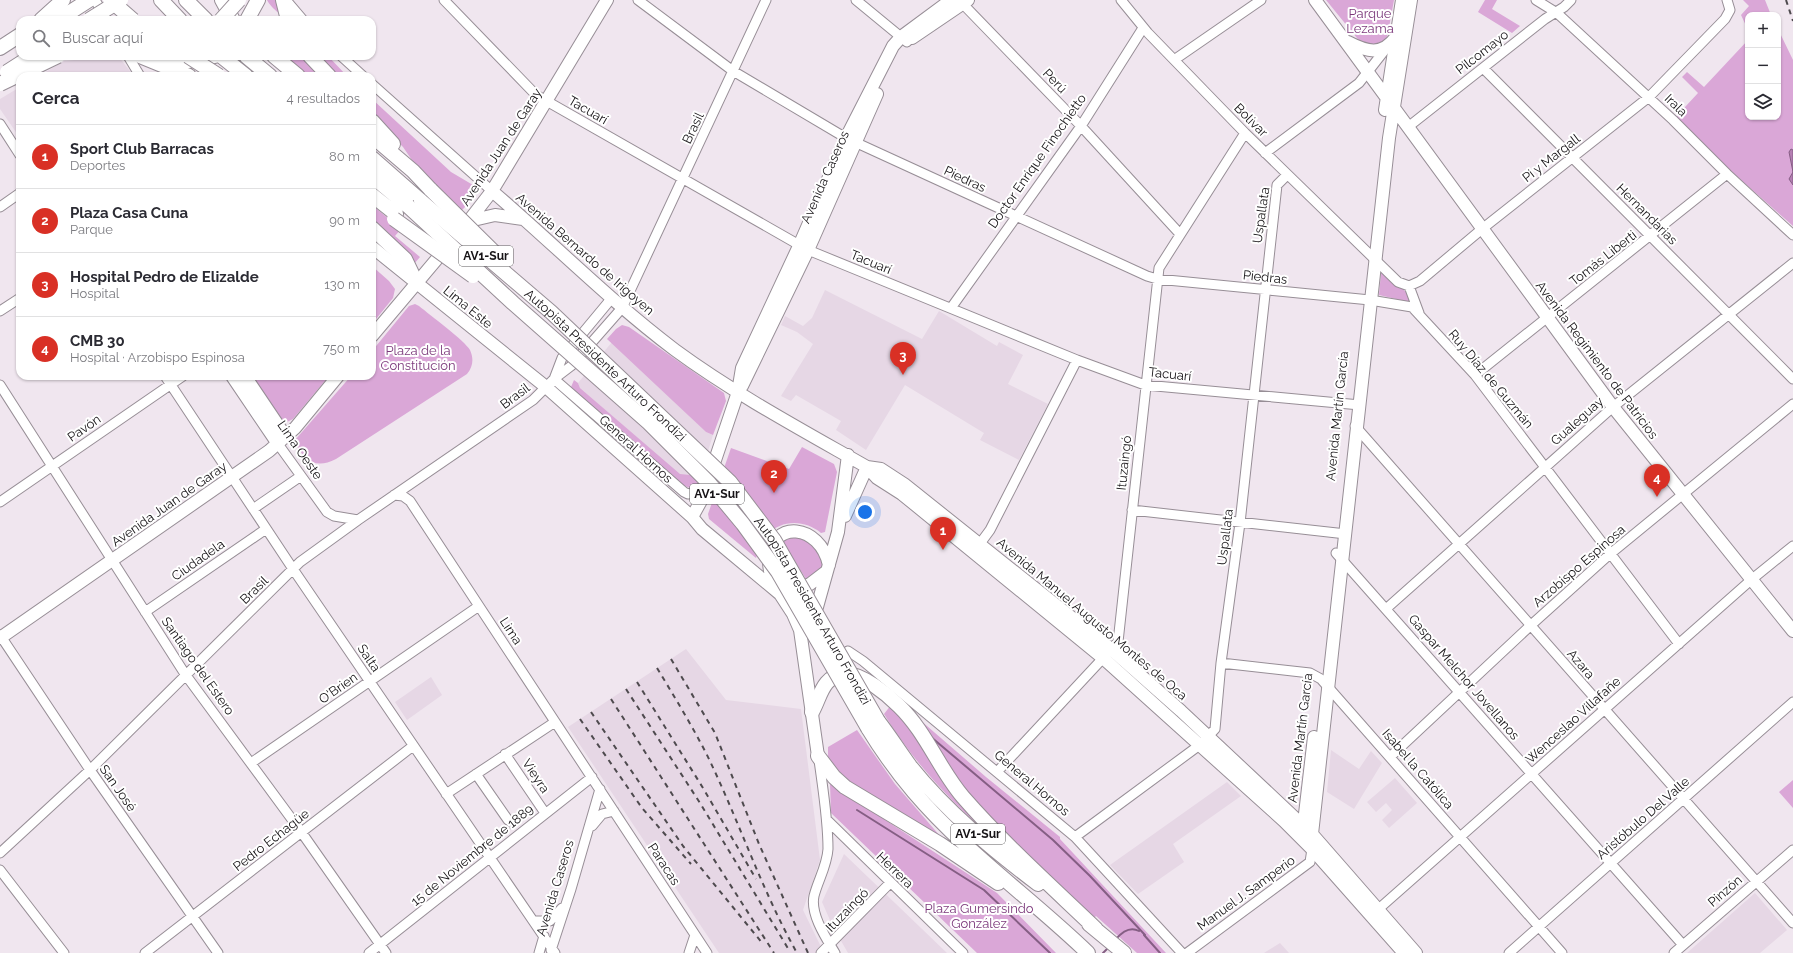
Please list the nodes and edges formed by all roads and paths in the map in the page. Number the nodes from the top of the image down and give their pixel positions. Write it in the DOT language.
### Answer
graph roads {
  1 [pos="50,0"];
  2 [pos="63,0"];
  3 [pos="89,0"];
  4 [pos="95,0"];
  5 [pos="103,0"];
  6 [pos="110,0"];
  7 [pos="121,0"];
  8 [pos="161,0"];
  9 [pos="186,0"];
  10 [pos="222,0"];
  11 [pos="239,0"];
  12 [pos="283,0"];
  13 [pos="286,0"];
  14 [pos="444,0"];
  15 [pos="607,0"];
  16 [pos="638,0"];
  17 [pos="766,0"];
  18 [pos="856,0"];
  19 [pos="1121,0"];
  20 [pos="1261,0"];
  21 [pos="1315,0"];
  22 [pos="1402,0"];
  23 [pos="1411,0"];
  24 [pos="1536,0"];
  25 [pos="1572,0"];
  26 [pos="1727,0"];
  27 [pos="960,1"];
  28 [pos="259,8"];
  29 [pos="1557,13"];
  30 [pos="36,16"];
  31 [pos="45,16"];
  32 [pos="64,16"];
  33 [pos="95,16"];
  34 [pos="105,16"];
  35 [pos="120,16"];
  36 [pos="128,16"];
  37 [pos="176,16"];
  38 [pos="202,16"];
  39 [pos="225,16"];
  40 [pos="231,16"];
  41 [pos="251,16"];
  42 [pos="287,16"];
  43 [pos="300,16"];
  44 [pos="1143,28"];
  45 [pos="1396,37"];
  46 [pos="16,38"];
  47 [pos="16,39"];
  48 [pos="904,39"];
  49 [pos="1347,42"];
  50 [pos="1388,46"];
  51 [pos="0,48"];
  52 [pos="0,53"];
  53 [pos="1178,58"];
  54 [pos="26,60"];
  55 [pos="50,60"];
  56 [pos="130,60"];
  57 [pos="150,60"];
  58 [pos="182,60"];
  59 [pos="193,60"];
  60 [pos="194,60"];
  61 [pos="226,60"];
  62 [pos="251,60"];
  63 [pos="279,60"];
  64 [pos="314,60"];
  65 [pos="345,60"];
  66 [pos="1483,68"];
  67 [pos="733,71"];
  68 [pos="25,72"];
  69 [pos="138,72"];
  70 [pos="179,72"];
  71 [pos="213,72"];
  72 [pos="241,72"];
  73 [pos="265,72"];
  74 [pos="293,72"];
  75 [pos="325,72"];
  76 [pos="359,72"];
  77 [pos="1368,73"];
  78 [pos="0,76"];
  79 [pos="16,76"];
  80 [pos="0,84"];
  81 [pos="376,88"];
  82 [pos="1649,98"];
  83 [pos="548,101"];
  84 [pos="1390,103"];
  85 [pos="0,124"];
  86 [pos="376,125"];
  87 [pos="1082,126"];
  88 [pos="1408,127"];
  89 [pos="1245,133"];
  90 [pos="376,139"];
  91 [pos="850,140"];
  92 [pos="16,148"];
  93 [pos="1265,153"];
  94 [pos="1572,158"];
  95 [pos="376,162"];
  96 [pos="414,171"];
  97 [pos="1727,174"];
  98 [pos="1287,175"];
  99 [pos="376,179"];
  100 [pos="683,180"];
  101 [pos="492,191"];
  102 [pos="16,196"];
  103 [pos="376,199"];
  104 [pos="376,204"];
  105 [pos="0,207"];
  106 [pos="395,216"];
  107 [pos="1015,217"];
  108 [pos="524,219"];
  109 [pos="469,221"];
  110 [pos="1482,229"];
  111 [pos="376,232"];
  112 [pos="1180,234"];
  113 [pos="1793,235"];
  114 [pos="1651,236"];
  115 [pos="804,248"];
  116 [pos="376,250"];
  117 [pos="1372,256"];
  118 [pos="1793,263"];
  119 [pos="1157,279"];
  120 [pos="416,282"];
  121 [pos="1409,286"];
  122 [pos="1264,290"];
  123 [pos="611,299"];
  124 [pos="1366,300"];
  125 [pos="16,301"];
  126 [pos="513,304"];
  127 [pos="622,308"];
  128 [pos="951,308"];
  129 [pos="0,311"];
  130 [pos="551,312"];
  131 [pos="1729,314"];
  132 [pos="1420,316"];
  133 [pos="1548,318"];
  134 [pos="376,331"];
  135 [pos="1077,360"];
  136 [pos="1474,375"];
  137 [pos="1793,379"];
  138 [pos="168,380"];
  139 [pos="177,380"];
  140 [pos="235,380"];
  141 [pos="247,380"];
  142 [pos="335,380"];
  143 [pos="550,383"];
  144 [pos="171,384"];
  145 [pos="0,385"];
  146 [pos="1145,385"];
  147 [pos="738,392"];
  148 [pos="1253,395"];
  149 [pos="1793,404"];
  150 [pos="1357,405"];
  151 [pos="1613,407"];
  152 [pos="1355,425"];
  153 [pos="282,440"];
  154 [pos="848,456"];
  155 [pos="53,466"];
  156 [pos="1546,466"];
  157 [pos="867,467"];
  158 [pos="301,476"];
  159 [pos="232,477"];
  160 [pos="708,481"];
  161 [pos="1682,494"];
  162 [pos="394,495"];
  163 [pos="0,502"];
  164 [pos="253,509"];
  165 [pos="1132,510"];
  166 [pos="692,517"];
  167 [pos="358,520"];
  168 [pos="1240,523"];
  169 [pos="266,529"];
  170 [pos="838,532"];
  171 [pos="1342,534"];
  172 [pos="1459,545"];
  173 [pos="1793,546"];
  174 [pos="977,548"];
  175 [pos="1610,554"];
  176 [pos="1340,556"];
  177 [pos="112,560"];
  178 [pos="828,568"];
  179 [pos="293,569"];
  180 [pos="1751,580"];
  181 [pos="777,591"];
  182 [pos="479,606"];
  183 [pos="817,607"];
  184 [pos="1387,608"];
  185 [pos="145,612"];
  186 [pos="1530,626"];
  187 [pos="1793,632"];
  188 [pos="0,637"];
  189 [pos="1680,644"];
  190 [pos="848,651"];
  191 [pos="1107,654"];
  192 [pos="1221,663"];
  193 [pos="185,674"];
  194 [pos="852,676"];
  195 [pos="369,682"];
  196 [pos="1324,684"];
  197 [pos="1459,692"];
  198 [pos="1793,702"];
  199 [pos="1604,710"];
  200 [pos="812,712"];
  201 [pos="555,722"];
  202 [pos="873,724"];
  203 [pos="1205,741"];
  204 [pos="413,746"];
  205 [pos="505,754"];
  206 [pos="818,756"];
  207 [pos="1390,757"];
  208 [pos="251,763"];
  209 [pos="90,770"];
  210 [pos="997,772"];
  211 [pos="476,774"];
  212 [pos="1532,774"];
  213 [pos="592,777"];
  214 [pos="600,789"];
  215 [pos="446,794"];
  216 [pos="1684,800"];
  217 [pos="614,811"];
  218 [pos="545,813"];
  219 [pos="508,820"];
  220 [pos="828,821"];
  221 [pos="588,832"];
  222 [pos="302,833"];
  223 [pos="1312,834"];
  224 [pos="1075,837"];
  225 [pos="1460,838"];
  226 [pos="1312,849"];
  227 [pos="1793,850"];
  228 [pos="0,853"];
  229 [pos="490,858"];
  230 [pos="1611,863"];
  231 [pos="0,870"];
  232 [pos="1756,881"];
  233 [pos="890,883"];
  234 [pos="571,889"];
  235 [pos="1375,912"];
  236 [pos="193,918"];
  237 [pos="534,921"];
  238 [pos="1793,923"];
  239 [pos="1539,927"];
  240 [pos="1066,932"];
  241 [pos="1100,932"];
  242 [pos="695,935"];
  243 [pos="544,936"];
  244 [pos="380,944"];
  245 [pos="1683,944"];
  246 [pos="552,951"];
  247 [pos="828,951"];
  248 [pos="1087,952"];
  249 [pos="64,953"];
  250 [pos="145,953"];
  251 [pos="218,953"];
  252 [pos="369,953"];
  253 [pos="386,953"];
  254 [pos="539,953"];
  255 [pos="689,953"];
  256 [pos="707,953"];
  257 [pos="963,953"];
  258 [pos="1124,953"];
  259 [pos="1182,953"];
  260 [pos="1187,953"];
  261 [pos="1404,953"];
  262 [pos="1416,953"];
  263 [pos="1509,953"];
  264 [pos="1562,953"];
  265 [pos="1674,953"];
  1 -- 30 [label="highway"];
  2 -- 31 [label="highway"];
  3 -- 32 [label="highway"];
  4 -- 34 [label="street"];
  5 -- 35 [label="highway"];
  6 -- 36 [label="highway, bridge"];
  7 -- 33 [label="highway, bridge"];
  8 -- 37 [label="highway"];
  9 -- 38 [label="highway"];
  10 -- 40 [label="highway"];
  11 -- 39 [label="highway, bridge"];
  12 -- 42 [label="highway"];
  13 -- 43 [label="street"];
  14 -- 83 [label="street, Tacuarí"];
  15 -- 83 [label="main road, Avenida Juan de Garay"];
  16 -- 67 [label="street, Piedras"];
  17 -- 67 [label="street, Brasil"];
  18 -- 48 [label="street"];
  19 -- 44 [label="street, Bolívar"];
  20 -- 53 [label="street"];
  21 -- 49 [label="main road, Avenida Regimiento de Patricios"];
  22 -- 45 [label="main road, Avenida Martín García"];
  23 -- 84 [label="main road, Avenida Martín García"];
  24 -- 29 [label="street, Irala"];
  25 -- 29 [label="street, Pilcomayo"];
  26 -- 82 [label="street, Pi y Margall"];
  27 -- 48 [label="main road, Avenida Caseros"];
  27 -- 87 [label="street, Perú"];
  28 -- 41 [label="highway"];
  29 -- 66 [label="street, Pilcomayo"];
  29 -- 82 [label="street, Irala"];
  44 -- 53 [label="street, Bolívar"];
  44 -- 87 [label="street, Doctor Enrique Finochietto"];
  45 -- 50 [label="main road"];
  45 -- 84 [label="main road, Avenida Martín García"];
  46 -- 51 [label="highway"];
  47 -- 52 [label="highway"];
  48 -- 91 [label="main road, Avenida Caseros"];
  49 -- 50 [label="main road"];
  49 -- 77 [label="main road, Avenida Regimiento de Patricios"];
  50 -- 77 [label="street"];
  53 -- 89 [label="street, Bolívar"];
  54 -- 78 [label="highway, bridge"];
  55 -- 68 [label="highway, bridge"];
  56 -- 69 [label="street"];
  57 -- 70 [label="highway"];
  58 -- 59 [label="highway"];
  60 -- 71 [label="highway, bridge"];
  61 -- 72 [label="highway"];
  62 -- 73 [label="highway"];
  63 -- 74 [label="highway"];
  64 -- 75 [label="highway"];
  65 -- 76 [label="street"];
  66 -- 88 [label="street, Pilcomayo"];
  66 -- 94 [label="street, Hernandarias"];
  67 -- 91 [label="street, Piedras"];
  67 -- 100 [label="street, Brasil"];
  77 -- 84 [label="main road, Avenida Regimiento de Patricios"];
  77 -- 93 [label="street"];
  79 -- 80 [label="highway, bridge"];
  81 -- 101 [label="street"];
  82 -- 94 [label="street, Pi y Margall"];
  82 -- 97 [label="street, Irala"];
  83 -- 100 [label="street, Tacuarí"];
  83 -- 101 [label="main road, Avenida Juan de Garay"];
  84 -- 88 [label="main road, Avenida Regimiento de Patricios"];
  84 -- 117 [label="main road, Avenida Martín García"];
  85 -- 92 [label="street"];
  86 -- 96 [label="highway"];
  87 -- 107 [label="street, Doctor Enrique Finochietto"];
  87 -- 112 [label="street, Perú"];
  88 -- 110 [label="main road, Avenida Regimiento de Patricios"];
  89 -- 93 [label="street, Bolívar"];
  89 -- 112 [label="street, Ituzaingó"];
  90 -- 96 [label="highway"];
  91 -- 107 [label="street, Piedras"];
  91 -- 115 [label="main road, Avenida Caseros"];
  93 -- 98 [label="street, Bolívar"];
  94 -- 110 [label="street, Pi y Margall"];
  94 -- 114 [label="street, Hernandarias"];
  95 -- 130 [label="highway, Autopista Presidente Arturo Frondizi / AV1-Sur, bridge"];
  96 -- 130 [label="highway, bridge"];
  97 -- 113 [label="street, Irala"];
  97 -- 114 [label="street, Tomás Liberti"];
  98 -- 117 [label="street, Bolívar"];
  98 -- 122 [label="street, Uspallata"];
  99 -- 126 [label="highway, Autopista Presidente Arturo Frondizi / AV1-Sur, bridge"];
  100 -- 115 [label="street, Tacuarí"];
  100 -- 127 [label="street, Brasil"];
  101 -- 108 [label="main road, Avenida Bernardo de Irigoyen"];
  101 -- 109 [label="main road, Avenida Juan de Garay"];
  102 -- 105 [label="street"];
  103 -- 106 [label="highway"];
  104 -- 106 [label="highway"];
  106 -- 126 [label="highway, bridge"];
  107 -- 119 [label="street, Piedras"];
  107 -- 128 [label="street, Doctor Enrique Finochietto"];
  108 -- 109 [label="main road"];
  108 -- 123 [label="main road, Avenida Bernardo de Irigoyen"];
  109 -- 120 [label="main road, Avenida Juan de Garay"];
  110 -- 121 [label="street, Pi y Margall"];
  110 -- 133 [label="main road, Avenida Regimiento de Patricios"];
  111 -- 120 [label="highway"];
  112 -- 119 [label="street, Ituzaingó"];
  114 -- 131 [label="street, Hernandarias"];
  114 -- 133 [label="street, Tomás Liberti"];
  115 -- 128 [label="street, Tacuarí"];
  115 -- 147 [label="main road, Avenida Caseros"];
  116 -- 120 [label="main road, Lima Este"];
  117 -- 121 [label="street"];
  117 -- 124 [label="main road, Avenida Martín García"];
  118 -- 131 [label="street, Gualeguay"];
  119 -- 122 [label="street, Piedras"];
  119 -- 146 [label="street, Ituzaingó"];
  120 -- 134 [label="main road, Avenida Juan de Garay"];
  120 -- 143 [label="main road, Lima Este"];
  121 -- 132 [label="street"];
  122 -- 124 [label="street, Piedras"];
  122 -- 148 [label="street, Uspallata"];
  123 -- 127 [label="main road, Avenida Bernardo de Irigoyen"];
  123 -- 143 [label="street, Brasil"];
  124 -- 132 [label="street, Ruy Díaz de Guzmán"];
  124 -- 150 [label="main road, Avenida Martín García"];
  125 -- 129 [label="street"];
  126 -- 202 [label="highway, Autopista Presidente Arturo Frondizi / AV1-Sur, bridge"];
  127 -- 143 [label="street, Brasil"];
  127 -- 147 [label="main road, Avenida Bernardo de Irigoyen"];
  128 -- 135 [label="street, Tacuarí"];
  130 -- 202 [label="highway, Autopista Presidente Arturo Frondizi / AV1-Sur, bridge"];
  131 -- 137 [label="street, Hernandarias"];
  131 -- 151 [label="street, Gualeguay"];
  132 -- 136 [label="street, Ruy Díaz de Guzmán"];
  133 -- 136 [label="street, Tomás Liberti"];
  133 -- 151 [label="main road, Avenida Regimiento de Patricios"];
  135 -- 146 [label="street, Tacuarí"];
  135 -- 174 [label="street"];
  136 -- 156 [label="street, Ruy Díaz de Guzmán"];
  138 -- 144 [label="street, Salta"];
  139 -- 144 [label="street, Pavón"];
  140 -- 153 [label="main road, Lima Oeste"];
  141 -- 153 [label="main road, Lima Oeste"];
  142 -- 153 [label="main road, Avenida Juan de Garay"];
  143 -- 160 [label="street, General Hornos"];
  143 -- 162 [label="street, Brasil"];
  143 -- 166 [label="main road, General Hornos"];
  144 -- 155 [label="street, Pavón"];
  144 -- 159 [label="street, Salta"];
  145 -- 155 [label="street, Santiago del Estero"];
  146 -- 148 [label="street, Tacuarí"];
  146 -- 165 [label="street, Ituzaingó"];
  147 -- 154 [label="main road, Avenida Manuel Augusto Montes de Oca"];
  147 -- 160 [label="main road, Avenida Caseros"];
  148 -- 150 [label="street, Tacuarí"];
  148 -- 168 [label="street, Uspallata"];
  149 -- 161 [label="street, Arzobispo Espinosa"];
  150 -- 152 [label="main road, Avenida Martín García"];
  151 -- 156 [label="street, Gualeguay"];
  151 -- 161 [label="main road, Avenida Regimiento de Patricios"];
  152 -- 171 [label="main road, Avenida Martín García"];
  152 -- 172 [label="street, Azara"];
  153 -- 158 [label="street, Lima Oeste"];
  153 -- 159 [label="main road, Avenida Juan de Garay"];
  154 -- 157 [label="main road, Avenida Manuel Augusto Montes de Oca"];
  154 -- 170 [label="main road"];
  155 -- 163 [label="street, Pavón"];
  155 -- 177 [label="street, Santiago del Estero"];
  156 -- 172 [label="street, Gualeguay"];
  156 -- 175 [label="street, Ruy Díaz de Guzmán"];
  157 -- 170 [label="main road"];
  157 -- 174 [label="main road, Avenida Manuel Augusto Montes de Oca"];
  158 -- 164 [label="street"];
  158 -- 167 [label="street, Lima Oeste"];
  159 -- 164 [label="street, Salta"];
  159 -- 177 [label="main road, Avenida Juan de Garay"];
  160 -- 166 [label="main road, Avenida Caseros"];
  161 -- 175 [label="street, Arzobispo Espinosa"];
  161 -- 180 [label="main road, Avenida Regimiento de Patricios"];
  162 -- 167 [label="street, Brasil"];
  162 -- 182 [label="street, Lima"];
  164 -- 169 [label="street, Salta"];
  165 -- 168 [label="street"];
  165 -- 191 [label="street, Ituzaingó"];
  166 -- 181 [label="main road, General Hornos"];
  167 -- 179 [label="street, Brasil"];
  168 -- 171 [label="street"];
  168 -- 192 [label="street, Uspallata"];
  169 -- 179 [label="street, Salta"];
  169 -- 185 [label="street, Ciudadela"];
  170 -- 178 [label="main road"];
  171 -- 176 [label="main road, Avenida Martín García"];
  172 -- 184 [label="street, Gualeguay"];
  172 -- 186 [label="street, Azara"];
  173 -- 180 [label="street, Wenceslao Villafañe"];
  174 -- 191 [label="main road, Avenida Manuel Augusto Montes de Oca"];
  175 -- 186 [label="street, Arzobispo Espinosa"];
  175 -- 189 [label="street, Ruy Díaz de Guzmán"];
  176 -- 184 [label="street, Gaspar Melchor Jovellanos"];
  176 -- 196 [label="main road, Avenida Martín García"];
  177 -- 185 [label="street, Santiago del Estero"];
  177 -- 188 [label="main road, Avenida Juan de Garay"];
  178 -- 181 [label="main road"];
  178 -- 181 [label="main road"];
  178 -- 183 [label="main road"];
  179 -- 193 [label="street, Brasil"];
  179 -- 195 [label="street, Salta"];
  180 -- 187 [label="main road, Avenida Regimiento de Patricios"];
  180 -- 189 [label="street, Wenceslao Villafañe"];
  181 -- 200 [label="main road, General Hornos"];
  182 -- 195 [label="street, O'Brien"];
  182 -- 201 [label="street, Lima"];
  183 -- 194 [label="highway"];
  184 -- 197 [label="street, Gaspar Melchor Jovellanos"];
  185 -- 193 [label="street, Santiago del Estero"];
  186 -- 197 [label="street, Arzobispo Espinosa"];
  186 -- 199 [label="street, Azara"];
  188 -- 209 [label="street, San José"];
  189 -- 199 [label="street, Wenceslao Villafañe"];
  190 -- 210 [label="street, General Hornos"];
  191 -- 203 [label="main road, Avenida Manuel Augusto Montes de Oca"];
  191 -- 210 [label="street, Ituzaingó"];
  192 -- 196 [label="street, Isabel la Católica"];
  192 -- 203 [label="street, Uspallata"];
  193 -- 208 [label="street, Santiago del Estero"];
  193 -- 209 [label="street, Brasil"];
  194 -- 200 [label="highway"];
  194 -- 241 [label="highway"];
  195 -- 204 [label="street, Salta"];
  195 -- 208 [label="street, O'Brien"];
  196 -- 207 [label="street, Isabel la Católica"];
  196 -- 223 [label="main road, Avenida Martín García"];
  197 -- 207 [label="street, Arzobispo Espinosa"];
  197 -- 212 [label="street, Gaspar Melchor Jovellanos"];
  198 -- 216 [label="street, Aristóbulo Del Valle"];
  199 -- 212 [label="street, Wenceslao Villafañe"];
  199 -- 216 [label="street, Azara"];
  200 -- 206 [label="main road"];
  201 -- 205 [label="street"];
  201 -- 213 [label="street, Lima"];
  202 -- 240 [label="highway, Autopista Presidente Arturo Frondizi / AV1-Sur"];
  202 -- 241 [label="highway, Autopista Presidente Arturo Frondizi / AV1-Sur"];
  203 -- 223 [label="main road, Avenida Manuel Augusto Montes de Oca"];
  203 -- 224 [label="street"];
  203 -- 226 [label="main road, Avenida Manuel Augusto Montes de Oca"];
  204 -- 215 [label="street, Salta"];
  204 -- 222 [label="street, Pedro Echagüe"];
  205 -- 211 [label="street"];
  205 -- 218 [label="street, Vieyra"];
  206 -- 220 [label="street"];
  206 -- 240 [label="highway"];
  207 -- 225 [label="street, Isabel la Católica"];
  208 -- 222 [label="street, Santiago del Estero"];
  209 -- 228 [label="street, Brasil"];
  209 -- 236 [label="street, San José"];
  210 -- 224 [label="street, General Hornos"];
  211 -- 215 [label="street"];
  211 -- 219 [label="street"];
  212 -- 225 [label="street, Wenceslao Villafañe"];
  212 -- 230 [label="street, Gaspar Melchor Jovellanos"];
  213 -- 214 [label="street, Lima"];
  213 -- 218 [label="street, 15 de Noviembre de 1889"];
  214 -- 217 [label="street, Paracas"];
  214 -- 221 [label="street, Avenida Caseros"];
  215 -- 229 [label="street, Salta"];
  216 -- 230 [label="street, Aristóbulo Del Valle"];
  216 -- 232 [label="street, Azara"];
  217 -- 221 [label="street, Avenida Caseros"];
  217 -- 242 [label="street, Paracas"];
  218 -- 229 [label="street, 15 de Noviembre de 1889"];
  220 -- 233 [label="street, Herrera"];
  220 -- 247 [label="street"];
  221 -- 234 [label="street, Avenida Caseros"];
  222 -- 236 [label="street, Pedro Echagüe"];
  222 -- 244 [label="street, Santiago del Estero"];
  223 -- 226 [label="main road, Avenida Martín García"];
  223 -- 235 [label="main road, Avenida Manuel Augusto Montes de Oca"];
  224 -- 259 [label="street, General Hornos"];
  225 -- 235 [label="street, Wenceslao Villafañe"];
  225 -- 239 [label="street, Isabel la Católica"];
  226 -- 235 [label="main road, Avenida Manuel Augusto Montes de Oca"];
  226 -- 260 [label="street, Manuel J. Samperio"];
  227 -- 232 [label="street, Pinzón"];
  229 -- 237 [label="street, Salta"];
  229 -- 244 [label="street, 15 de Noviembre de 1889"];
  230 -- 239 [label="street, Aristóbulo Del Valle"];
  230 -- 245 [label="street, Gaspar Melchor Jovellanos"];
  231 -- 249 [label="street"];
  232 -- 238 [label="street, Azara"];
  232 -- 245 [label="street, Pinzón"];
  233 -- 247 [label="street, Ituzaingó"];
  233 -- 257 [label="street, Herrera"];
  234 -- 237 [label="street"];
  234 -- 246 [label="street, Avenida Caseros"];
  235 -- 261 [label="main road, Avenida Manuel Augusto Montes de Oca"];
  235 -- 262 [label="main road, Avenida Manuel Augusto Montes de Oca"];
  236 -- 250 [label="street, Pedro Echagüe"];
  236 -- 251 [label="street, San José"];
  237 -- 243 [label="street, Salta"];
  239 -- 263 [label="street, Aristóbulo Del Valle"];
  239 -- 264 [label="street, Isabel la Católica"];
  240 -- 248 [label="highway, Autopista Presidente Arturo Frondizi / AV1-Sur"];
  241 -- 258 [label="highway, Autopista Presidente Arturo Frondizi / AV1-Sur"];
  242 -- 255 [label="street"];
  242 -- 256 [label="street, Paracas"];
  243 -- 246 [label="street, Salta"];
  243 -- 254 [label="street, Avenida Caseros"];
  244 -- 252 [label="street, 15 de Noviembre de 1889"];
  244 -- 253 [label="street, Santiago del Estero"];
  245 -- 265 [label="street, Pinzón"];
}
